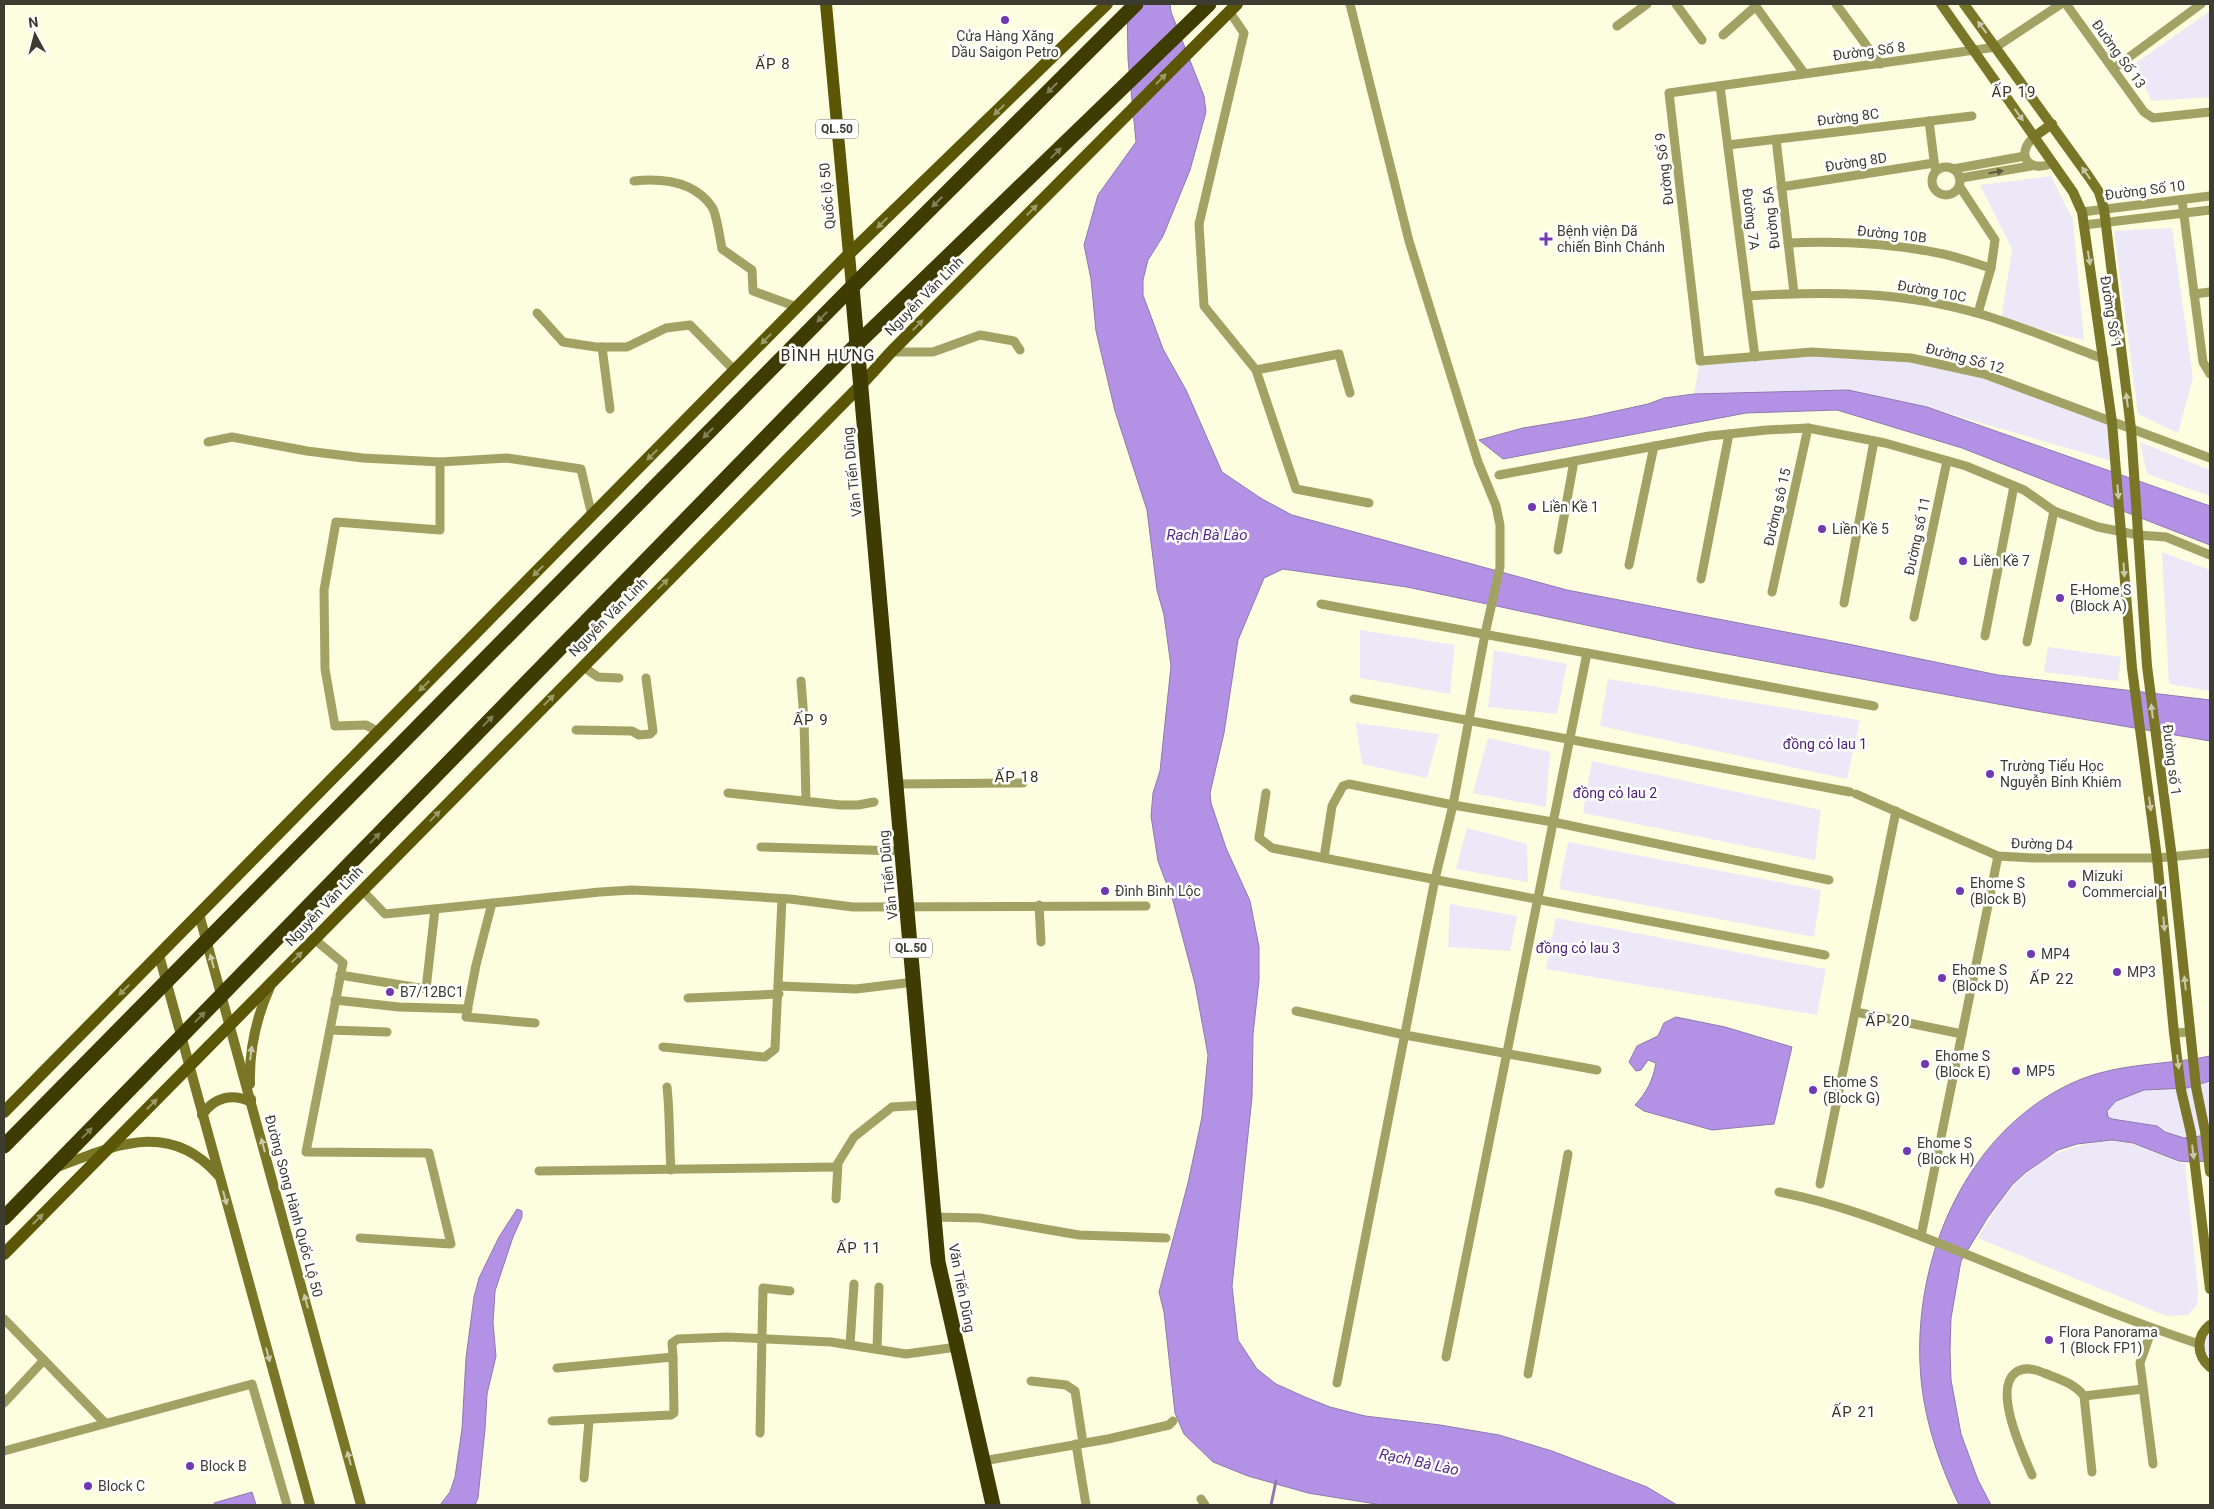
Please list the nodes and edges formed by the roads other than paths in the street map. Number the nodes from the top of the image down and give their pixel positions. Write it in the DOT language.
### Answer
graph roads {
  1 [pos="826,4"];
  2 [pos="1107,4"];
  3 [pos="1136,4"];
  4 [pos="1209,4"];
  5 [pos="1350,4"];
  6 [pos="1648,4"];
  7 [pos="1676,4"];
  8 [pos="1836,4"];
  9 [pos="1941,4"];
  10 [pos="1964,4"];
  11 [pos="2061,4"];
  12 [pos="2066,4"];
  13 [pos="2201,4"];
  14 [pos="1755,5"];
  15 [pos="1233,8"];
  16 [pos="1617,26"];
  17 [pos="1723,35"];
  18 [pos="1702,40"];
  19 [pos="1996,47"];
  20 [pos="1061,50"];
  21 [pos="1974,51"];
  22 [pos="1076,63"];
  23 [pos="1880,64"];
  24 [pos="2113,69"];
  25 [pos="1804,73"];
  26 [pos="1720,86"];
  27 [pos="1669,94"];
  28 [pos="2210,112"];
  29 [pos="1972,116"];
  30 [pos="1929,121"];
  31 [pos="2052,124"];
  32 [pos="2034,136"];
  33 [pos="1776,139"];
  34 [pos="1728,145"];
  35 [pos="2025,156"];
  36 [pos="2053,164"];
  37 [pos="2031,166"];
  38 [pos="1935,168"];
  39 [pos="1953,168"];
  40 [pos="634,181"];
  41 [pos="1960,182"];
  42 [pos="1781,187"];
  43 [pos="2210,196"];
  44 [pos="2182,200"];
  45 [pos="2104,210"];
  46 [pos="2210,210"];
  47 [pos="2082,212"];
  48 [pos="2183,213"];
  49 [pos="2105,223"];
  50 [pos="2084,225"];
  51 [pos="1788,243"];
  52 [pos="849,254"];
  53 [pos="1991,268"];
  54 [pos="852,287"];
  55 [pos="2210,292"];
  56 [pos="1794,294"];
  57 [pos="2194,294"];
  58 [pos="1747,296"];
  59 [pos="797,307"];
  60 [pos="537,313"];
  61 [pos="1978,313"];
  62 [pos="857,344"];
  63 [pos="602,347"];
  64 [pos="1020,350"];
  65 [pos="891,352"];
  66 [pos="1755,357"];
  67 [pos="2104,359"];
  68 [pos="1700,361"];
  69 [pos="1256,370"];
  70 [pos="735,371"];
  71 [pos="2210,374"];
  72 [pos="860,386"];
  73 [pos="1350,393"];
  74 [pos="610,409"];
  75 [pos="2112,422"];
  76 [pos="1808,428"];
  77 [pos="2130,429"];
  78 [pos="1729,434"];
  79 [pos="1874,441"];
  80 [pos="208,442"];
  81 [pos="1654,446"];
  82 [pos="2210,458"];
  83 [pos="1574,461"];
  84 [pos="1947,461"];
  85 [pos="440,462"];
  86 [pos="1499,475"];
  87 [pos="2014,486"];
  88 [pos="1369,503"];
  89 [pos="2054,511"];
  90 [pos="592,516"];
  91 [pos="2121,527"];
  92 [pos="2138,535"];
  93 [pos="1558,550"];
  94 [pos="2210,555"];
  95 [pos="1629,565"];
  96 [pos="1701,579"];
  97 [pos="1772,592"];
  98 [pos="1844,602"];
  99 [pos="1321,604"];
  100 [pos="1914,617"];
  101 [pos="1485,634"];
  102 [pos="1985,636"];
  103 [pos="2027,642"];
  104 [pos="1588,653"];
  105 [pos="582,666"];
  106 [pos="2146,666"];
  107 [pos="2132,668"];
  108 [pos="619,678"];
  109 [pos="646,678"];
  110 [pos="801,681"];
  111 [pos="1354,699"];
  112 [pos="1874,706"];
  113 [pos="1469,722"];
  114 [pos="576,730"];
  115 [pos="379,732"];
  116 [pos="1570,739"];
  117 [pos="1023,783"];
  118 [pos="896,784"];
  119 [pos="728,793"];
  120 [pos="1266,793"];
  121 [pos="806,801"];
  122 [pos="874,802"];
  123 [pos="1453,805"];
  124 [pos="1896,811"];
  125 [pos="1553,822"];
  126 [pos="761,847"];
  127 [pos="901,851"];
  128 [pos="2210,853"];
  129 [pos="1998,856"];
  130 [pos="1324,858"];
  131 [pos="2157,858"];
  132 [pos="2172,858"];
  133 [pos="1435,879"];
  134 [pos="1829,880"];
  135 [pos="362,890"];
  136 [pos="782,899"];
  137 [pos="1538,899"];
  138 [pos="492,903"];
  139 [pos="1039,905"];
  140 [pos="1146,906"];
  141 [pos="908,908"];
  142 [pos="435,909"];
  143 [pos="199,914"];
  144 [pos="314,939"];
  145 [pos="207,940"];
  146 [pos="1041,942"];
  147 [pos="159,955"];
  148 [pos="1825,955"];
  149 [pos="340,975"];
  150 [pos="273,981"];
  151 [pos="166,982"];
  152 [pos="914,982"];
  153 [pos="779,990"];
  154 [pos="222,995"];
  155 [pos="688,998"];
  156 [pos="335,1000"];
  157 [pos="468,1009"];
  158 [pos="1296,1011"];
  159 [pos="1856,1012"];
  160 [pos="534,1023"];
  161 [pos="230,1025"];
  162 [pos="330,1030"];
  163 [pos="387,1032"];
  164 [pos="2190,1032"];
  165 [pos="1962,1034"];
  166 [pos="2174,1034"];
  167 [pos="1406,1035"];
  168 [pos="181,1036"];
  169 [pos="663,1047"];
  170 [pos="1507,1053"];
  171 [pos="189,1067"];
  172 [pos="1597,1070"];
  173 [pos="667,1087"];
  174 [pos="251,1102"];
  175 [pos="925,1105"];
  176 [pos="4,1112"];
  177 [pos="202,1115"];
  178 [pos="4,1146"];
  179 [pos="109,1148"];
  180 [pos="1568,1154"];
  181 [pos="838,1167"];
  182 [pos="51,1169"];
  183 [pos="671,1170"];
  184 [pos="538,1171"];
  185 [pos="2210,1171"];
  186 [pos="219,1176"];
  187 [pos="1820,1184"];
  188 [pos="1779,1192"];
  189 [pos="836,1199"];
  190 [pos="934,1217"];
  191 [pos="4,1218"];
  192 [pos="1921,1236"];
  193 [pos="360,1238"];
  194 [pos="1166,1238"];
  195 [pos="4,1254"];
  196 [pos="854,1284"];
  197 [pos="879,1287"];
  198 [pos="2210,1289"];
  199 [pos="790,1291"];
  200 [pos="4,1319"];
  201 [pos="2210,1325"];
  202 [pos="2152,1329"];
  203 [pos="762,1340"];
  204 [pos="2199,1344"];
  205 [pos="850,1345"];
  206 [pos="957,1347"];
  207 [pos="877,1349"];
  208 [pos="673,1357"];
  209 [pos="1446,1357"];
  210 [pos="44,1360"];
  211 [pos="2210,1367"];
  212 [pos="557,1368"];
  213 [pos="1528,1374"];
  214 [pos="1031,1381"];
  215 [pos="1337,1383"];
  216 [pos="2143,1389"];
  217 [pos="2084,1396"];
  218 [pos="4,1403"];
  219 [pos="589,1421"];
  220 [pos="1173,1421"];
  221 [pos="552,1422"];
  222 [pos="105,1424"];
  223 [pos="760,1433"];
  224 [pos="1080,1444"];
  225 [pos="4,1451"];
  226 [pos="984,1461"];
  227 [pos="2152,1464"];
  228 [pos="2092,1472"];
  229 [pos="2032,1475"];
  230 [pos="584,1478"];
  231 [pos="287,1505"];
  232 [pos="310,1505"];
  233 [pos="361,1505"];
  234 [pos="994,1505"];
  235 [pos="1086,1505"];
  1 -- 52 [label="main road, Quốc lộ 50 / QL.50"];
  2 -- 20 [label="main road"];
  3 -- 22 [label="highway"];
  62 -- 4 [label="highway, Nguyễn Văn Linh, one-way"];
  5 -- 101 [label="street"];
  6 -- 16 [label="street"];
  7 -- 18 [label="street"];
  8 -- 23 [label="street"];
  9 -- 21 [label="street, Đường Số 1"];
  19 -- 10 [label="street, Đường Số 1, one-way"];
  11 -- 19 [label="street, Đường Số 8"];
  12 -- 24 [label="street, Đường Số 13"];
  13 -- 24 [label="street"];
  14 -- 17 [label="street"];
  14 -- 25 [label="street"];
  65 -- 15 [label="main road, Nguyễn Văn Linh, one-way"];
  15 -- 69 [label="street"];
  19 -- 21 [label="street, Đường Số 8"];
  19 -- 31 [label="street, Đường Số 1"];
  20 -- 22 [label="main road"];
  20 -- 52 [label="main road, one-way"];
  21 -- 23 [label="street, Đường Số 8"];
  21 -- 32 [label="street, Đường Số 1, one-way"];
  22 -- 54 [label="highway, one-way"];
  23 -- 25 [label="street, Đường Số 8"];
  24 -- 28 [label="street, Đường Số 13"];
  25 -- 26 [label="street, Đường Số 8"];
  26 -- 27 [label="street, Đường Số 8"];
  26 -- 34 [label="street, Đường 7A"];
  27 -- 68 [label="street, Đường Số 9"];
  29 -- 30 [label="street, Đường 8C"];
  30 -- 33 [label="street, Đường 8C"];
  30 -- 38 [label="street"];
  31 -- 32 [label="street"];
  45 -- 31 [label="street, Đường Số 1, one-way"];
  32 -- 35 [label="street"];
  32 -- 36 [label="street, Đường Số 1"];
  33 -- 34 [label="street, Đường 8C"];
  33 -- 42 [label="street, Đường 5A"];
  34 -- 58 [label="street, Đường 7A"];
  35 -- 37 [label="street"];
  35 -- 39 [label="street"];
  36 -- 37 [label="street"];
  36 -- 47 [label="street, Đường Số 1"];
  41 -- 37 [label="street, one-way"];
  38 -- 39 [label="street"];
  38 -- 41 [label="street"];
  38 -- 42 [label="street, Đường 8D"];
  39 -- 41 [label="street"];
  40 -- 59 [label="street"];
  41 -- 53 [label="street"];
  42 -- 51 [label="street, Đường 5A"];
  43 -- 44 [label="street, Đường Số 10"];
  44 -- 45 [label="street, Đường Số 10"];
  44 -- 48 [label="street"];
  45 -- 47 [label="street, Đường Số 10"];
  45 -- 49 [label="street, Đường Số 1"];
  46 -- 48 [label="street, Đường Số 10"];
  47 -- 50 [label="street, Đường Số 1"];
  48 -- 49 [label="street, Đường Số 10"];
  48 -- 57 [label="street"];
  49 -- 50 [label="street, Đường Số 10"];
  77 -- 49 [label="street, Đường Số 1, one-way"];
  50 -- 67 [label="street, Đường Số 1, one-way"];
  51 -- 53 [label="street, Đường 10B"];
  51 -- 56 [label="street, Đường 5A"];
  52 -- 54 [label="main road, Quốc lộ 50 / QL.50"];
  52 -- 59 [label="main road"];
  53 -- 61 [label="street"];
  54 -- 62 [label="highway, Quốc lộ 50 / QL.50"];
  54 -- 145 [label="highway, one-way"];
  55 -- 57 [label="street"];
  56 -- 58 [label="street, Đường 10C"];
  56 -- 61 [label="street, Đường 10C"];
  57 -- 71 [label="street"];
  58 -- 66 [label="street, Đường 7A"];
  59 -- 70 [label="main road, one-way"];
  60 -- 63 [label="street"];
  61 -- 67 [label="street, Đường 10C"];
  62 -- 72 [label="highway, Quốc lộ 50 / QL.50"];
  154 -- 62 [label="highway, Nguyễn Văn Linh, one-way"];
  63 -- 70 [label="street"];
  63 -- 74 [label="street"];
  64 -- 65 [label="street"];
  65 -- 72 [label="main road, Nguyễn Văn Linh"];
  66 -- 68 [label="street, Đường Số 12"];
  66 -- 75 [label="street, Đường Số 12"];
  67 -- 75 [label="street, Đường Số 1"];
  69 -- 73 [label="street"];
  69 -- 88 [label="street"];
  70 -- 90 [label="main road, one-way"];
  105 -- 72 [label="main road, Nguyễn Văn Linh, one-way"];
  72 -- 118 [label="highway, Văn Tiến Dũng / QL.50"];
  75 -- 77 [label="street, Đường Số 12"];
  75 -- 91 [label="street, Đường Số 1, one-way"];
  76 -- 78 [label="street"];
  76 -- 79 [label="street"];
  76 -- 97 [label="street, Đường sô 15"];
  77 -- 82 [label="street, Đường Số 12"];
  77 -- 92 [label="street, Đường Số 1"];
  78 -- 81 [label="street"];
  78 -- 96 [label="street"];
  79 -- 84 [label="street"];
  79 -- 98 [label="street"];
  80 -- 85 [label="street"];
  81 -- 83 [label="street"];
  81 -- 95 [label="street"];
  83 -- 86 [label="street"];
  83 -- 93 [label="street"];
  84 -- 87 [label="street"];
  84 -- 100 [label="street, Đường số 11"];
  85 -- 90 [label="street"];
  85 -- 115 [label="street"];
  87 -- 89 [label="street"];
  87 -- 102 [label="street"];
  89 -- 91 [label="street"];
  89 -- 103 [label="street"];
  90 -- 115 [label="main road, one-way"];
  91 -- 92 [label="street"];
  91 -- 107 [label="street, Đường Số 1, one-way"];
  92 -- 94 [label="street"];
  92 -- 106 [label="street, Đường Số 1"];
  99 -- 101 [label="street"];
  101 -- 104 [label="street"];
  101 -- 113 [label="street"];
  104 -- 112 [label="street"];
  104 -- 116 [label="street"];
  105 -- 108 [label="street"];
  135 -- 105 [label="main road, Nguyễn Văn Linh, one-way"];
  132 -- 106 [label="street, Đường số 1, one-way"];
  107 -- 131 [label="street, Đường số 1, one-way"];
  109 -- 114 [label="street"];
  110 -- 121 [label="street"];
  111 -- 113 [label="street, Đường D4"];
  113 -- 116 [label="street, Đường D4"];
  113 -- 123 [label="street"];
  115 -- 143 [label="main road"];
  116 -- 124 [label="street, Đường D4"];
  116 -- 125 [label="street"];
  117 -- 118 [label="street"];
  118 -- 127 [label="highway, Văn Tiến Dũng / QL.50"];
  119 -- 121 [label="street"];
  120 -- 130 [label="street"];
  121 -- 122 [label="street"];
  123 -- 125 [label="street"];
  123 -- 130 [label="street"];
  123 -- 133 [label="street"];
  124 -- 129 [label="street, Đường D4"];
  124 -- 159 [label="street"];
  125 -- 134 [label="street"];
  125 -- 137 [label="street"];
  126 -- 127 [label="street"];
  127 -- 141 [label="highway, Văn Tiến Dũng / QL.50"];
  128 -- 132 [label="street, Đường D4"];
  129 -- 131 [label="street, Đường D4"];
  129 -- 165 [label="street"];
  130 -- 133 [label="street"];
  131 -- 132 [label="street, Đường D4"];
  131 -- 166 [label="street, Đường số 1, one-way"];
  164 -- 132 [label="street, Đường số 1, one-way"];
  133 -- 137 [label="street"];
  133 -- 167 [label="street"];
  135 -- 142 [label="street"];
  135 -- 144 [label="main road, Nguyễn Văn Linh"];
  136 -- 138 [label="street"];
  136 -- 141 [label="street"];
  136 -- 153 [label="street"];
  137 -- 148 [label="street"];
  137 -- 170 [label="street"];
  138 -- 142 [label="street"];
  138 -- 157 [label="street"];
  139 -- 140 [label="street"];
  139 -- 141 [label="street"];
  139 -- 146 [label="street"];
  141 -- 152 [label="highway, Văn Tiến Dũng / QL.50"];
  142 -- 149 [label="street"];
  143 -- 145 [label="street, Đường Song Hành Quốc Lộ 50"];
  143 -- 147 [label="main road"];
  144 -- 149 [label="street"];
  150 -- 144 [label="main road, Nguyễn Văn Linh, one-way"];
  145 -- 151 [label="highway"];
  154 -- 145 [label="street, Đường Song Hành Quốc Lộ 50, one-way"];
  147 -- 151 [label="street"];
  147 -- 176 [label="main road, one-way"];
  149 -- 156 [label="street"];
  150 -- 161 [label="main road, Nguyễn Văn Linh"];
  174 -- 150 [label="street, one-way"];
  151 -- 168 [label="street"];
  151 -- 178 [label="highway"];
  152 -- 153 [label="street"];
  152 -- 175 [label="highway, Văn Tiến Dũng / QL.50"];
  153 -- 155 [label="street"];
  153 -- 169 [label="street"];
  154 -- 161 [label="street, Đường Song Hành Quốc Lộ 50"];
  168 -- 154 [label="highway, Nguyễn Văn Linh, one-way"];
  156 -- 157 [label="street"];
  156 -- 162 [label="street"];
  157 -- 160 [label="street"];
  158 -- 167 [label="street"];
  159 -- 165 [label="street"];
  159 -- 187 [label="street"];
  161 -- 171 [label="main road, Nguyễn Văn Linh"];
  161 -- 174 [label="street, Đường Song Hành Quốc Lộ 50"];
  162 -- 163 [label="street"];
  162 -- 193 [label="street"];
  164 -- 166 [label="street"];
  164 -- 185 [label="street, Đường số 1"];
  165 -- 192 [label="street"];
  166 -- 198 [label="street, Đường số 1, one-way"];
  167 -- 170 [label="street"];
  167 -- 215 [label="street"];
  168 -- 171 [label="street"];
  182 -- 168 [label="highway, Nguyễn Văn Linh, one-way"];
  170 -- 172 [label="street"];
  170 -- 209 [label="street"];
  171 -- 177 [label="street"];
  179 -- 171 [label="main road, Nguyễn Văn Linh, one-way"];
  173 -- 183 [label="street"];
  174 -- 177 [label="street"];
  233 -- 174 [label="street, Đường Song Hành Quốc Lộ 50, one-way"];
  175 -- 181 [label="street"];
  175 -- 190 [label="highway, Văn Tiến Dũng / QL.50"];
  177 -- 186 [label="street"];
  179 -- 182 [label="street"];
  179 -- 186 [label="street"];
  195 -- 179 [label="main road, Nguyễn Văn Linh, one-way"];
  180 -- 213 [label="street"];
  181 -- 183 [label="street"];
  181 -- 189 [label="street"];
  182 -- 191 [label="highway, Nguyễn Văn Linh"];
  183 -- 184 [label="street"];
  186 -- 232 [label="street, one-way"];
  188 -- 192 [label="street"];
  190 -- 194 [label="street"];
  190 -- 206 [label="highway, Văn Tiến Dũng / QL.50"];
  192 -- 202 [label="street"];
  196 -- 205 [label="street"];
  197 -- 207 [label="street"];
  199 -- 203 [label="street"];
  200 -- 210 [label="street"];
  201 -- 204 [label="street"];
  202 -- 204 [label="street"];
  202 -- 216 [label="street"];
  203 -- 205 [label="street"];
  203 -- 208 [label="street"];
  203 -- 223 [label="street"];
  204 -- 211 [label="street"];
  205 -- 207 [label="street"];
  206 -- 207 [label="street"];
  206 -- 226 [label="highway, Văn Tiến Dũng / QL.50"];
  208 -- 212 [label="street"];
  208 -- 219 [label="street"];
  210 -- 218 [label="street"];
  210 -- 222 [label="street"];
  214 -- 224 [label="street"];
  216 -- 217 [label="street"];
  216 -- 227 [label="street"];
  217 -- 228 [label="street"];
  217 -- 229 [label="street"];
  219 -- 221 [label="street"];
  219 -- 230 [label="street"];
  220 -- 224 [label="street"];
  222 -- 225 [label="street"];
  222 -- 231 [label="street"];
  224 -- 226 [label="street"];
  224 -- 235 [label="street"];
  226 -- 234 [label="highway, Văn Tiến Dũng / QL.50"];
}
